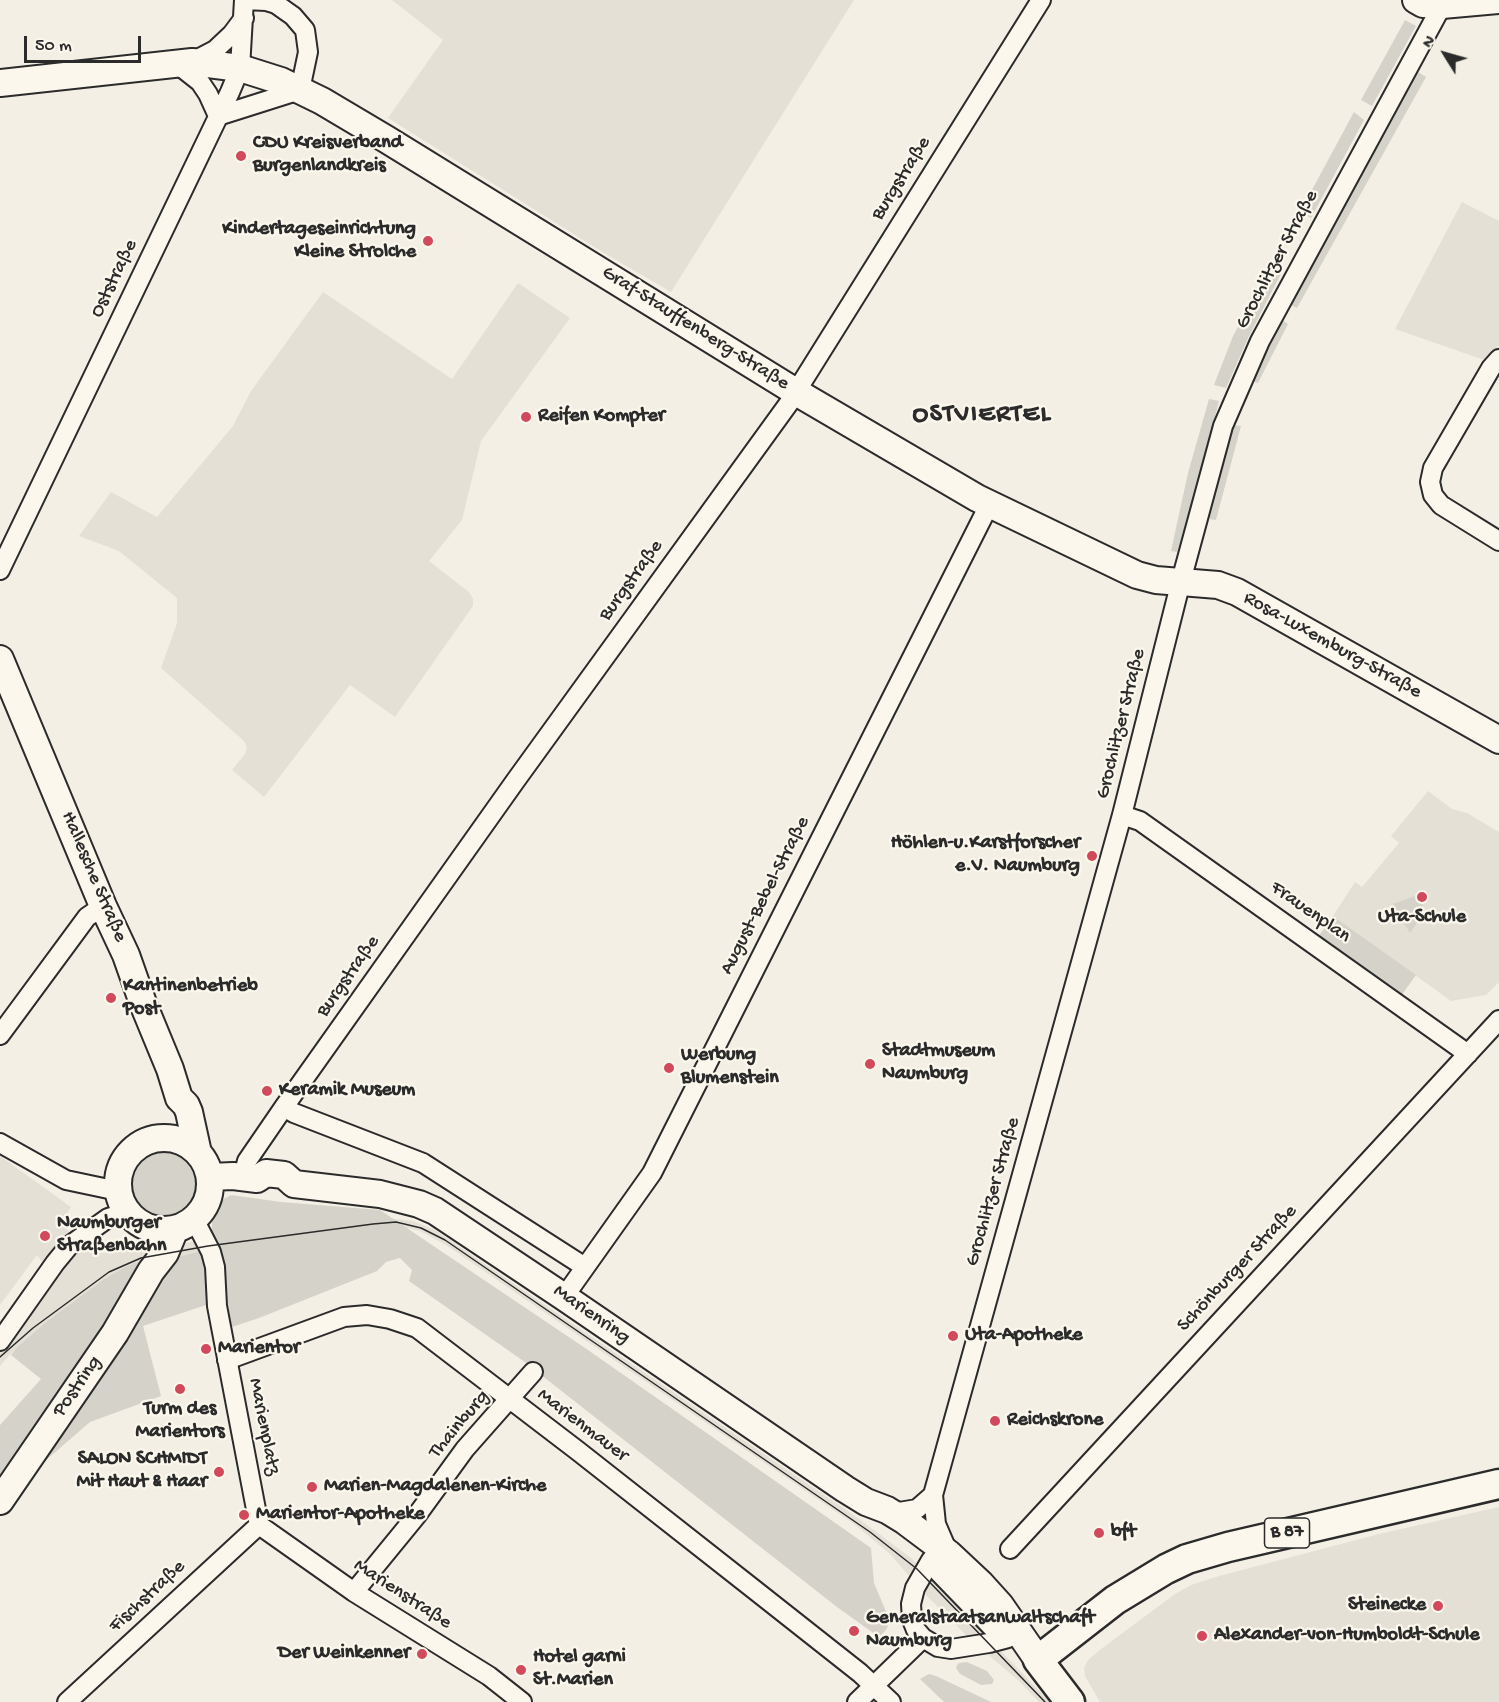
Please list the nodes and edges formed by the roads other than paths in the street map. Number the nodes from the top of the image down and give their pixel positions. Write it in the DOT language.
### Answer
graph roads {
  1 [pos="1041,0"];
  2 [pos="1416,0"];
  3 [pos="1494,0"];
  4 [pos="1499,0"];
  5 [pos="1444,3"];
  6 [pos="244,6"];
  7 [pos="180,63"];
  8 [pos="240,68"];
  9 [pos="0,83"];
  10 [pos="300,90"];
  11 [pos="218,116"];
  12 [pos="1499,359"];
  13 [pos="796,392"];
  14 [pos="990,505"];
  15 [pos="1499,541"];
  16 [pos="0,570"];
  17 [pos="1169,581"];
  18 [pos="0,659"];
  19 [pos="1499,740"];
  20 [pos="1122,815"];
  21 [pos="103,906"];
  22 [pos="1499,1020"];
  23 [pos="0,1035"];
  24 [pos="1468,1054"];
  25 [pos="179,1098"];
  26 [pos="284,1107"];
  27 [pos="159,1138"];
  28 [pos="0,1143"];
  29 [pos="198,1153"];
  30 [pos="210,1177"];
  31 [pos="250,1178"];
  32 [pos="130,1210"];
  33 [pos="184,1224"];
  34 [pos="585,1267"];
  35 [pos="151,1271"];
  36 [pos="564,1297"];
  37 [pos="0,1341"];
  38 [pos="227,1360"];
  39 [pos="533,1372"];
  40 [pos="510,1400"];
  41 [pos="1499,1484"];
  42 [pos="933,1495"];
  43 [pos="0,1501"];
  44 [pos="866,1502"];
  45 [pos="893,1513"];
  46 [pos="259,1525"];
  47 [pos="1010,1549"];
  48 [pos="940,1557"];
  49 [pos="354,1592"];
  50 [pos="923,1638"];
  51 [pos="1008,1638"];
  52 [pos="1038,1660"];
  53 [pos="875,1686"];
  54 [pos="67,1702"];
  55 [pos="522,1702"];
  56 [pos="857,1702"];
  57 [pos="891,1702"];
  58 [pos="1070,1702"];
  1 -- 13 [label="street, Burgstraße"];
  2 -- 5 [label="main road"];
  3 -- 4 [label="main road"];
  3 -- 5 [label="main road"];
  5 -- 17 [label="street, Grochlitzer Straße"];
  6 -- 7 [label="street"];
  6 -- 8 [label="street, Oststraße"];
  6 -- 10 [label="street"];
  7 -- 8 [label="main road, Graf-Stauffenberg-Straße"];
  7 -- 9 [label="main road, Graf-Stauffenberg-Straße"];
  7 -- 11 [label="street"];
  8 -- 10 [label="main road, Graf-Stauffenberg-Straße"];
  8 -- 11 [label="street, Oststraße"];
  10 -- 11 [label="street"];
  10 -- 13 [label="main road, Graf-Stauffenberg-Straße"];
  11 -- 16 [label="street, Oststraße"];
  12 -- 15 [label="street"];
  13 -- 14 [label="main road, Graf-Stauffenberg-Straße"];
  13 -- 26 [label="street, Burgstraße"];
  14 -- 17 [label="main road, Graf-Stauffenberg-Straße"];
  14 -- 34 [label="street, August-Bebel-Straße"];
  17 -- 19 [label="main road, Rosa-Luxemburg-Straße"];
  17 -- 20 [label="street, Grochlitzer Straße"];
  18 -- 21 [label="main road, Hallesche Straße"];
  20 -- 24 [label="street, Frauenplan"];
  20 -- 42 [label="street, Grochlitzer Straße"];
  21 -- 23 [label="street"];
  21 -- 25 [label="main road, Hallesche Straße"];
  22 -- 24 [label="street, Schönburger Straße"];
  24 -- 47 [label="street, Schönburger Straße"];
  25 -- 27 [label="main road"];
  25 -- 29 [label="main road, Hallesche Straße"];
  26 -- 31 [label="street, Burgstraße"];
  26 -- 34 [label="street, Marienring"];
  27 -- 29 [label="main road"];
  27 -- 32 [label="main road"];
  28 -- 32 [label="street"];
  29 -- 30 [label="main road"];
  30 -- 31 [label="main road, Marienring"];
  30 -- 33 [label="main road"];
  31 -- 36 [label="main road, Marienring"];
  32 -- 33 [label="main road"];
  32 -- 35 [label="main road, Postring"];
  32 -- 37 [label="street"];
  33 -- 35 [label="main road, Postring"];
  33 -- 38 [label="street, Marienplatz"];
  34 -- 36 [label="street, August-Bebel-Straße"];
  35 -- 43 [label="main road, Postring"];
  36 -- 44 [label="main road, Marienring"];
  38 -- 40 [label="street, Marienmauer"];
  38 -- 46 [label="street, Marienplatz"];
  39 -- 40 [label="street, Thainburg"];
  40 -- 49 [label="street, Thainburg"];
  40 -- 53 [label="street, Marienmauer"];
  41 -- 52 [label="main road, B 87"];
  42 -- 45 [label="street"];
  42 -- 48 [label="street, Grochlitzer Straße"];
  44 -- 45 [label="main road"];
  44 -- 48 [label="main road"];
  45 -- 48 [label="main road"];
  46 -- 49 [label="street, Marienstraße"];
  46 -- 54 [label="street, Fischstraße"];
  48 -- 50 [label="street"];
  48 -- 51 [label="main road"];
  48 -- 52 [label="main road"];
  49 -- 55 [label="street, Marienstraße"];
  50 -- 51 [label="street"];
  50 -- 53 [label="street"];
  51 -- 52 [label="main road"];
  52 -- 58 [label="main road"];
  53 -- 56 [label="street"];
  53 -- 57 [label="street, Marienmauer"];
}
